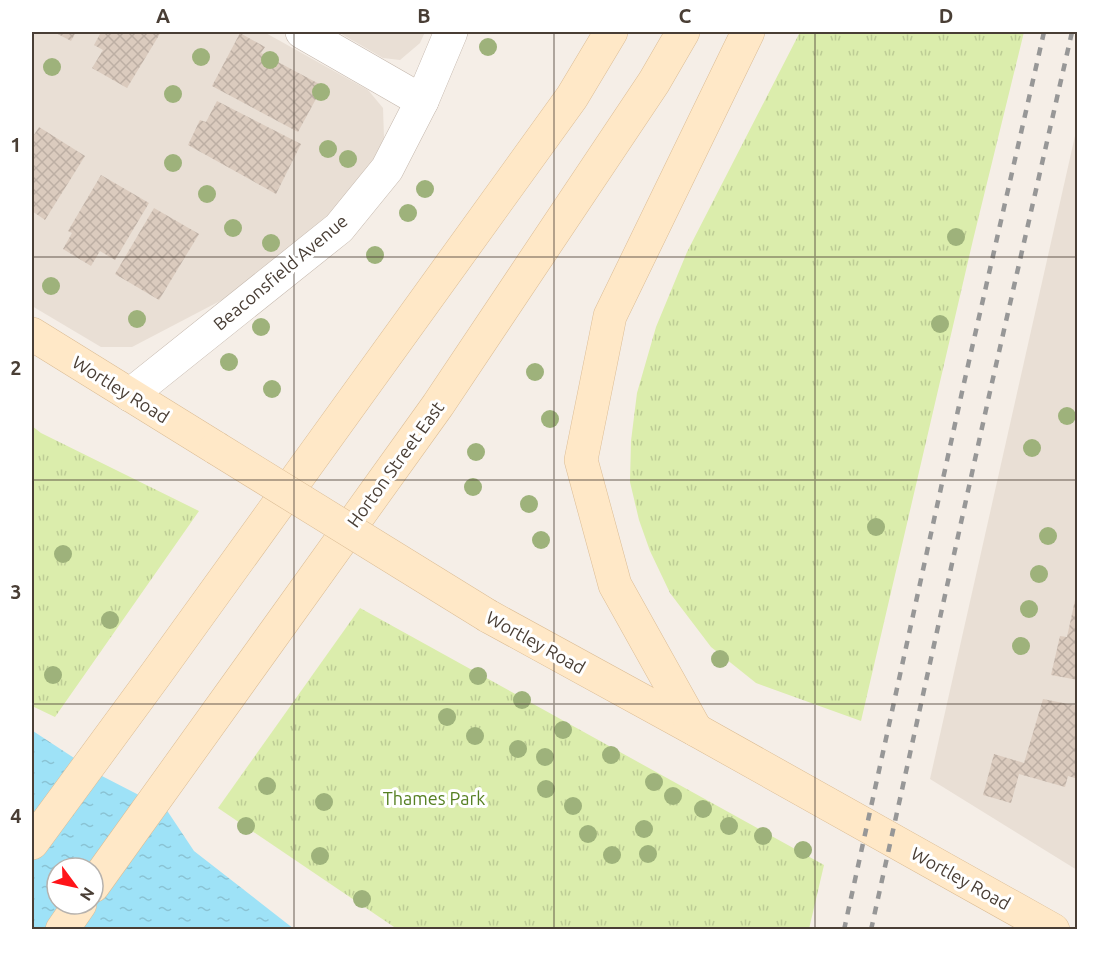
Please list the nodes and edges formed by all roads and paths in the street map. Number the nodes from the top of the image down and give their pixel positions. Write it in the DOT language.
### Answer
graph roads {
  1 [pos="302,32"];
  2 [pos="451,32"];
  3 [pos="611,32"];
  4 [pos="683,32"];
  5 [pos="748,32"];
  6 [pos="422,101"];
  7 [pos="32,334"];
  8 [pos="130,395"];
  9 [pos="696,730"];
  10 [pos="32,843"];
  11 [pos="105,869"];
  12 [pos="72,916"];
  13 [pos="62,930"];
  14 [pos="1053,930"];
  1 -- 6 [label="street"];
  2 -- 6 [label="street, Beaconsfield Avenue"];
  3 -- 10 [label="main road"];
  4 -- 11 [label="main road, Horton Street East"];
  5 -- 9 [label="main road"];
  6 -- 8 [label="street, Beaconsfield Avenue"];
  7 -- 8 [label="main road, Wortley Road"];
  8 -- 9 [label="main road, Wortley Road, bridge"];
  9 -- 14 [label="main road, Wortley Road"];
  12 -- 13 [label="main road"];
}
